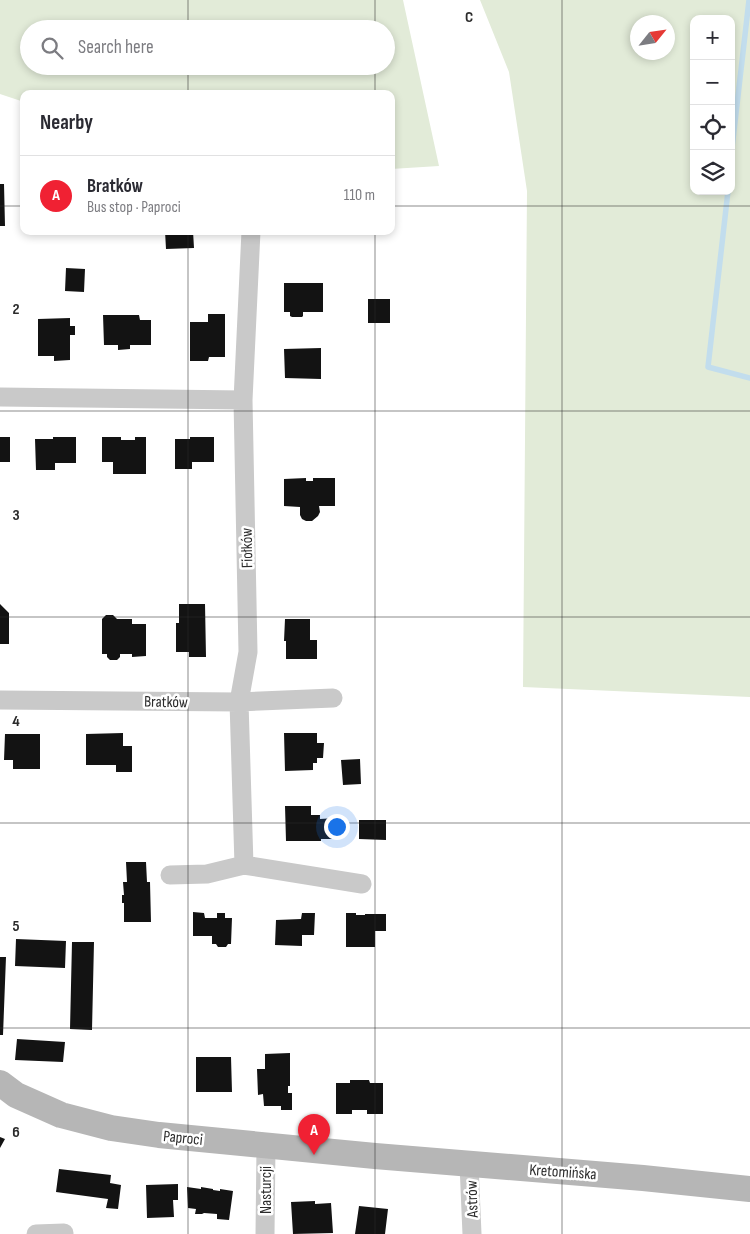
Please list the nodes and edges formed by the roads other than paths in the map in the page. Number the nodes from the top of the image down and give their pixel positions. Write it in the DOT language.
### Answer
graph roads {
  1 [pos="251,235"];
  2 [pos="0,397"];
  3 [pos="243,400"];
  4 [pos="333,698"];
  5 [pos="0,700"];
  6 [pos="239,702"];
  7 [pos="244,865"];
  8 [pos="170,875"];
  9 [pos="362,884"];
  10 [pos="0,1083"];
  11 [pos="266,1146"];
  12 [pos="375,1156"];
  13 [pos="469,1164"];
  14 [pos="750,1189"];
  15 [pos="64,1233"];
  16 [pos="36,1234"];
  17 [pos="265,1234"];
  18 [pos="472,1234"];
  1 -- 3 [label="street, Fiołków"];
  2 -- 3 [label="street"];
  3 -- 6 [label="street, Fiołków"];
  4 -- 6 [label="street, Bratków"];
  5 -- 6 [label="street, Bratków"];
  6 -- 7 [label="street, Fiołków"];
  7 -- 8 [label="street"];
  7 -- 9 [label="street"];
  10 -- 11 [label="street, Paproci"];
  11 -- 12 [label="street, Paproci"];
  11 -- 17 [label="street, Nasturcji"];
  12 -- 13 [label="street, Kretomińska"];
  13 -- 14 [label="street, Kretomińska"];
  13 -- 18 [label="street, Astrów"];
  15 -- 16 [label="street"];
}
